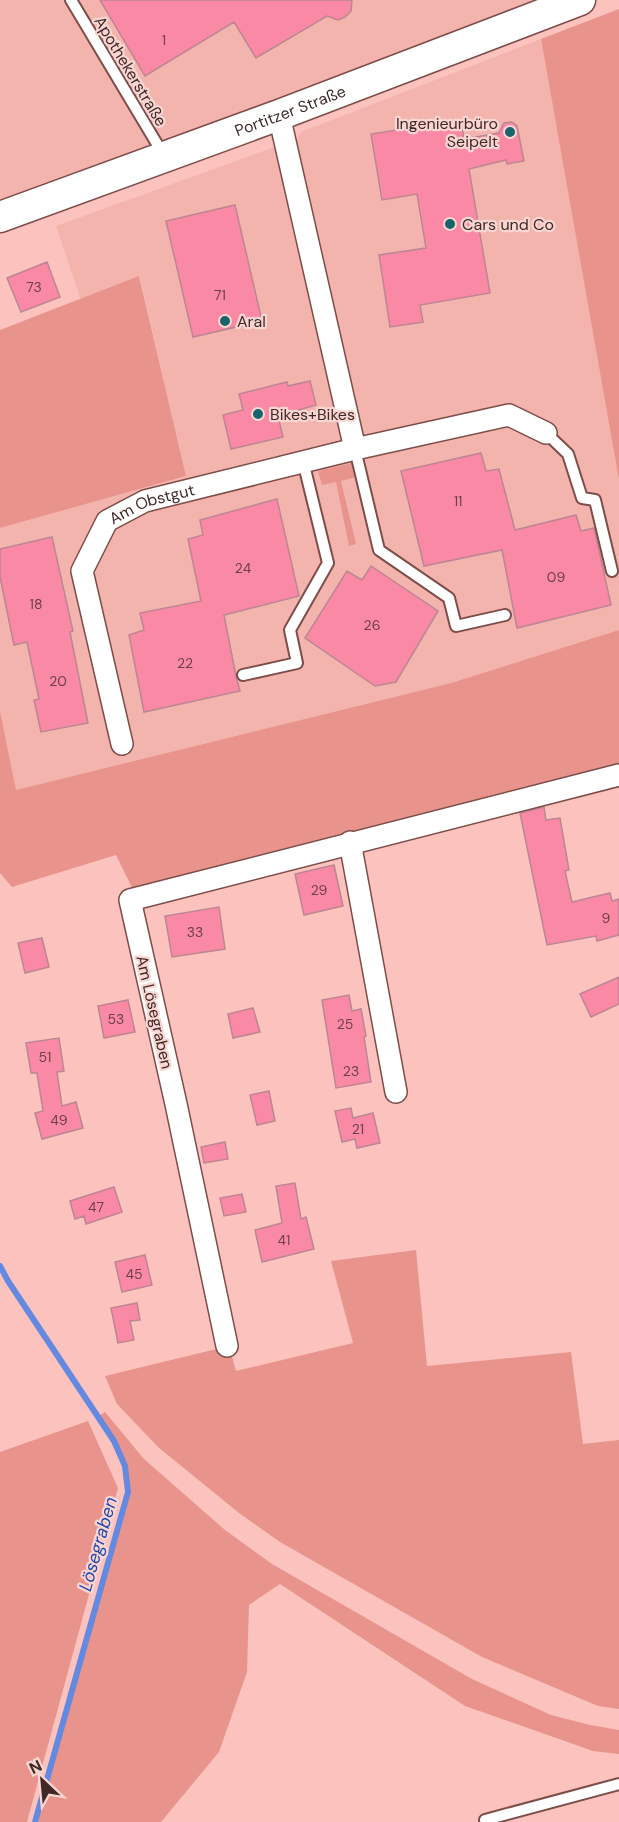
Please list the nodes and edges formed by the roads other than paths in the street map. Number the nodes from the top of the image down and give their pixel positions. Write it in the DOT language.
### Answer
graph roads {
  1 [pos="70,0"];
  2 [pos="580,0"];
  3 [pos="279,115"];
  4 [pos="165,157"];
  5 [pos="0,217"];
  6 [pos="546,434"];
  7 [pos="355,449"];
  8 [pos="303,461"];
  9 [pos="612,571"];
  10 [pos="505,615"];
  11 [pos="243,675"];
  12 [pos="122,744"];
  13 [pos="619,775"];
  14 [pos="350,842"];
  15 [pos="396,1092"];
  16 [pos="227,1346"];
  17 [pos="619,1784"];
  18 [pos="484,1820"];
  1 -- 4 [label="lane, Apothekerstraße"];
  2 -- 3 [label="main road, Portitzer Straße"];
  3 -- 4 [label="main road, Portitzer Straße"];
  3 -- 7 [label="street"];
  4 -- 5 [label="main road, Portitzer Straße"];
  6 -- 7 [label="street, Am Obstgut"];
  6 -- 9 [label="lane"];
  7 -- 8 [label="street, Am Obstgut"];
  7 -- 10 [label="lane"];
  8 -- 11 [label="lane"];
  8 -- 12 [label="street, Am Obstgut"];
  13 -- 14 [label="street, Am Lösegraben"];
  14 -- 15 [label="street"];
  14 -- 16 [label="street, Am Lösegraben"];
  17 -- 18 [label="lane"];
}
